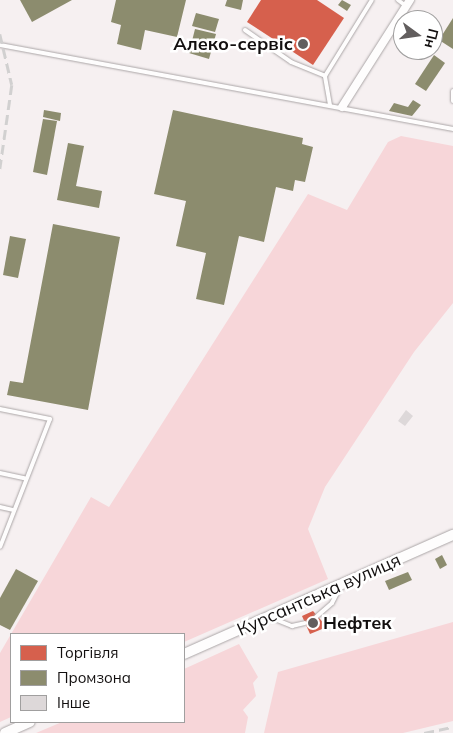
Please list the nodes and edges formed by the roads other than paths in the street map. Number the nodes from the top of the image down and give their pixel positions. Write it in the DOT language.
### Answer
graph roads {
  1 [pos="372,0"];
  2 [pos="398,0"];
  3 [pos="408,3"];
  4 [pos="245,30"];
  5 [pos="0,45"];
  6 [pos="325,76"];
  7 [pos="453,91"];
  8 [pos="453,101"];
  9 [pos="330,105"];
  10 [pos="342,108"];
  11 [pos="453,130"];
  12 [pos="0,409"];
  13 [pos="0,473"];
  14 [pos="24,478"];
  15 [pos="0,507"];
  16 [pos="13,510"];
  17 [pos="453,535"];
  18 [pos="0,547"];
  19 [pos="341,586"];
  20 [pos="270,617"];
  21 [pos="316,617"];
  22 [pos="305,623"];
  23 [pos="185,654"];
  24 [pos="28,723"];
  25 [pos="5,733"];
  1 -- 6 [label="lane"];
  2 -- 3 [label="lane"];
  3 -- 10 [label="street"];
  4 -- 6 [label="lane"];
  5 -- 9 [label="lane"];
  6 -- 9 [label="lane"];
  7 -- 8 [label="lane"];
  9 -- 10 [label="lane"];
  10 -- 11 [label="lane"];
  12 -- 14 [label="lane"];
  13 -- 14 [label="lane"];
  14 -- 16 [label="lane"];
  15 -- 16 [label="lane"];
  16 -- 18 [label="lane"];
  17 -- 19 [label="street, Курсантська вулиця"];
  19 -- 20 [label="street, Курсантська вулиця"];
  19 -- 21 [label="lane"];
  20 -- 22 [label="lane"];
  20 -- 23 [label="street, Курсантська вулиця"];
  24 -- 25 [label="street"];
}
